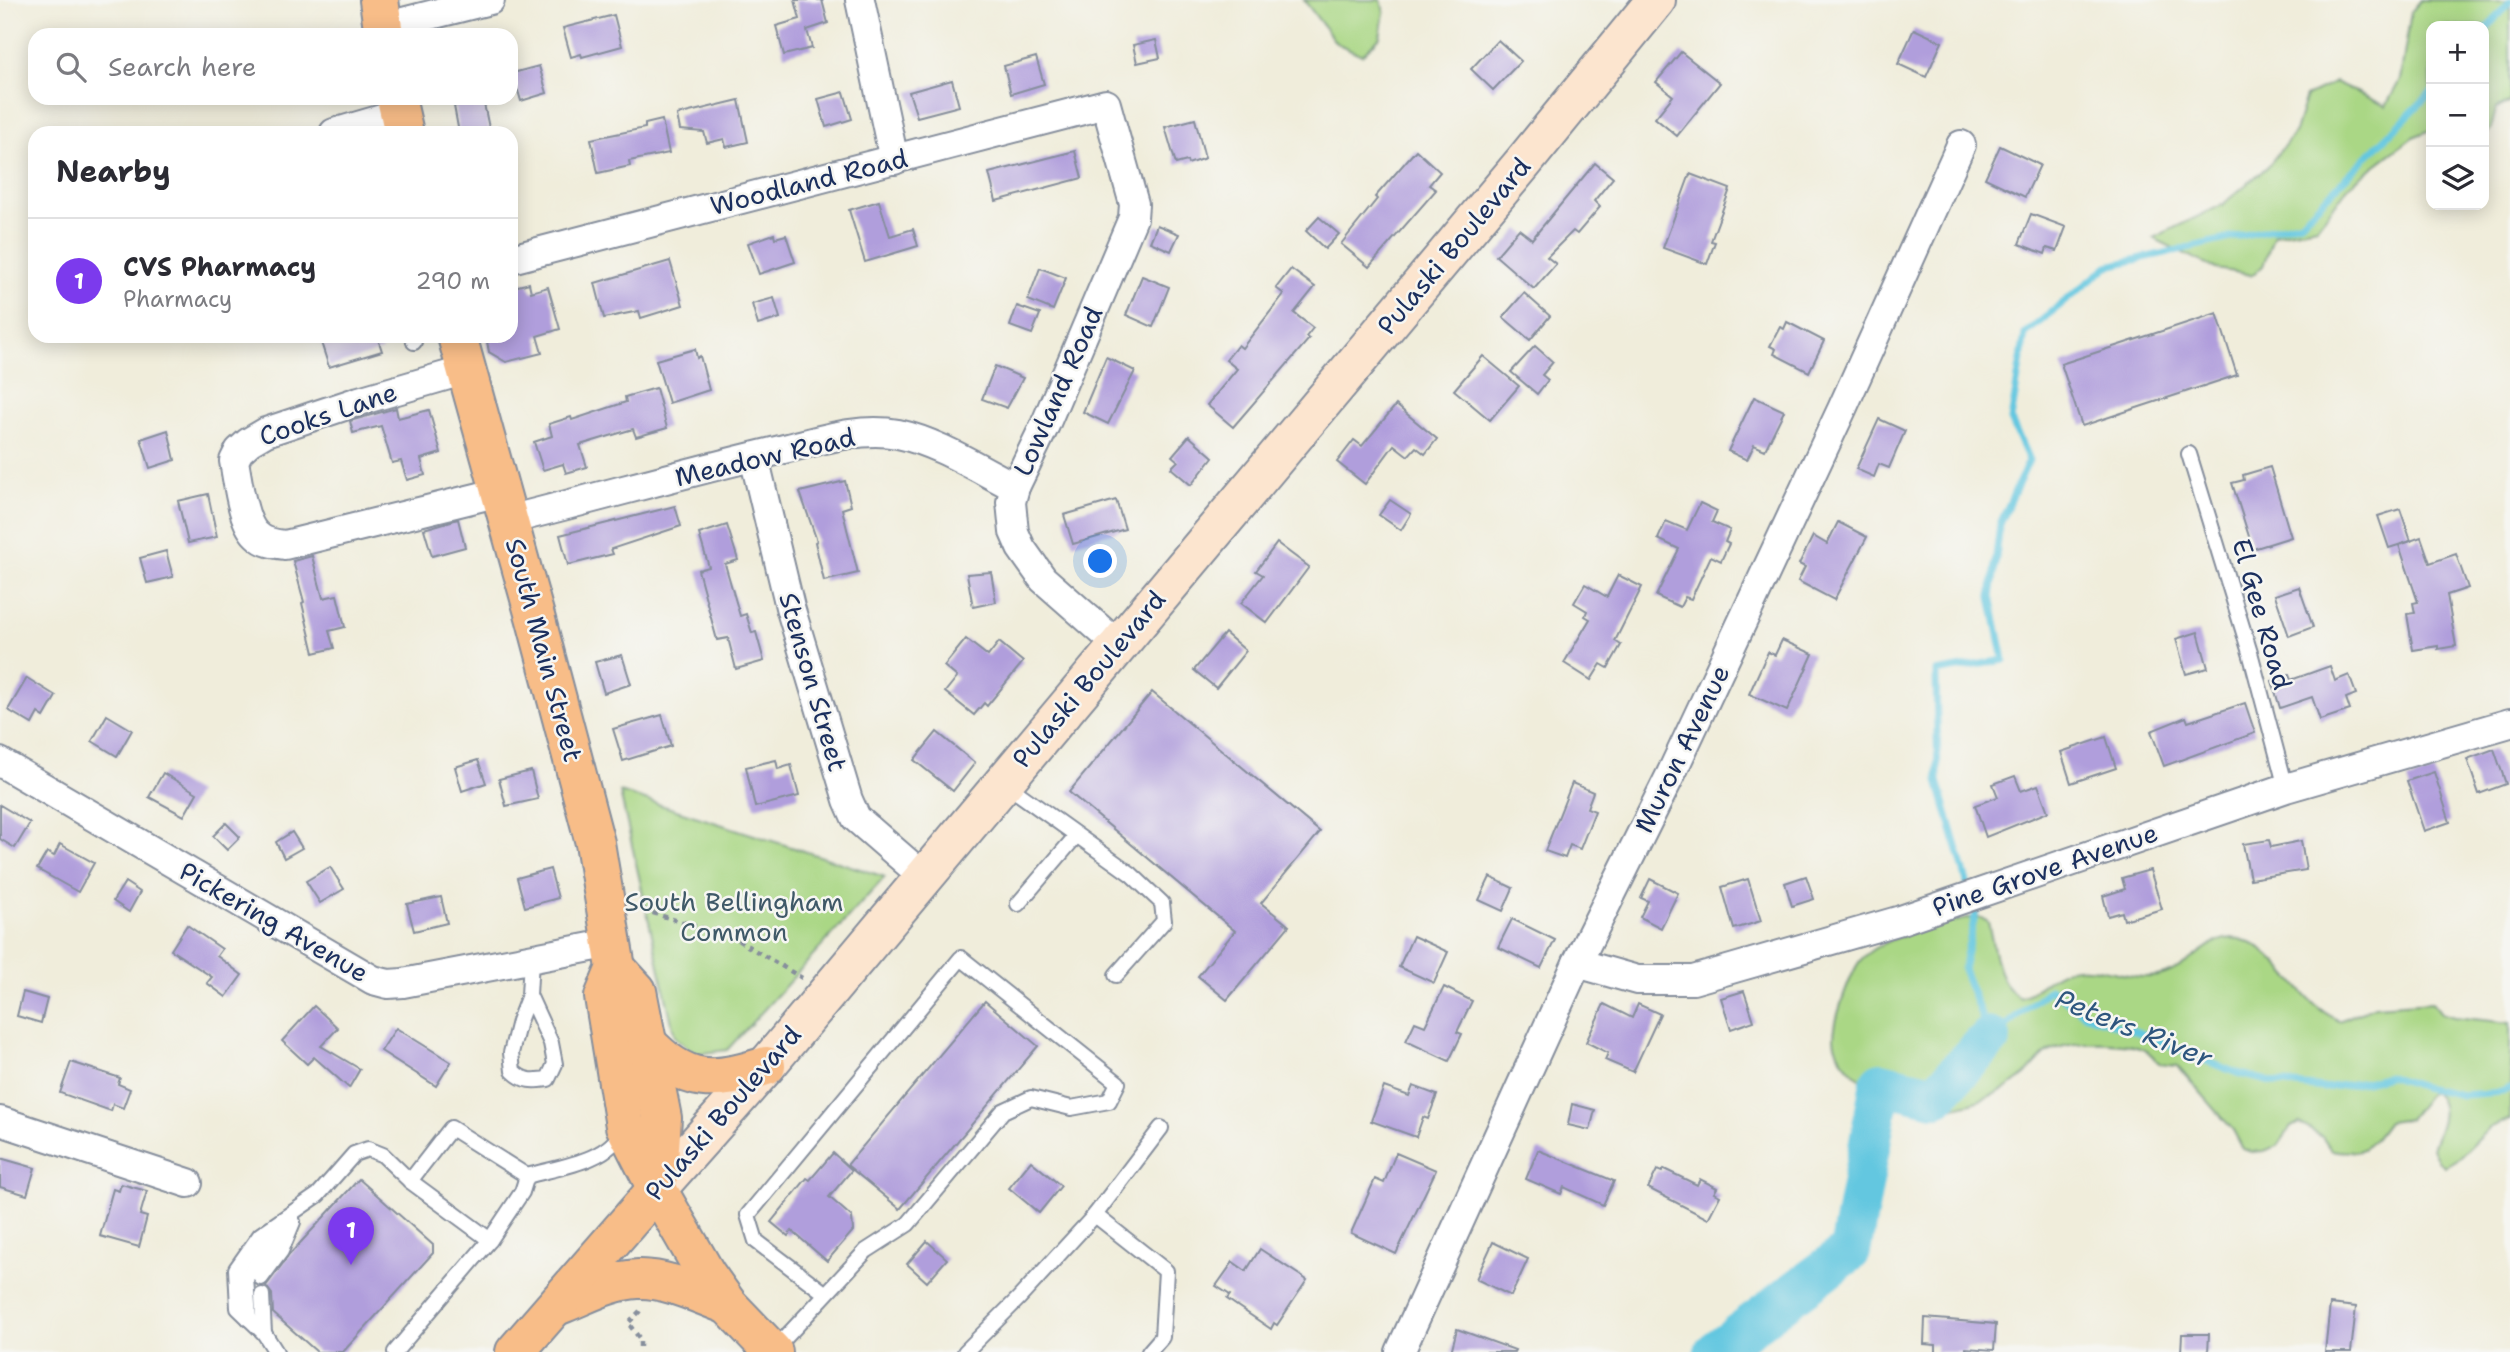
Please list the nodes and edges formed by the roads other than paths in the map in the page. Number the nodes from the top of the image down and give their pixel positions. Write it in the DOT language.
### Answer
graph roads {
  1 [pos="490,0"];
  2 [pos="860,0"];
  3 [pos="1656,0"];
  4 [pos="382,21"];
  5 [pos="1106,104"];
  6 [pos="400,115"];
  7 [pos="360,126"];
  8 [pos="1961,145"];
  9 [pos="894,160"];
  10 [pos="518,257"];
  11 [pos="461,353"];
  12 [pos="2189,454"];
  13 [pos="754,457"];
  14 [pos="1015,487"];
  15 [pos="504,506"];
  16 [pos="1118,645"];
  17 [pos="2510,723"];
  18 [pos="0,762"];
  19 [pos="1003,783"];
  20 [pos="2286,788"];
  21 [pos="1076,836"];
  22 [pos="924,877"];
  23 [pos="1018,904"];
  24 [pos="614,955"];
  25 [pos="531,959"];
  26 [pos="1577,963"];
  27 [pos="1116,975"];
  28 [pos="529,995"];
  29 [pos="647,1043"];
  30 [pos="766,1066"];
  31 [pos="0,1121"];
  32 [pos="625,1126"];
  33 [pos="1161,1128"];
  34 [pos="527,1176"];
  35 [pos="410,1181"];
  36 [pos="188,1182"];
  37 [pos="657,1189"];
  38 [pos="295,1211"];
  39 [pos="1095,1215"];
  40 [pos="490,1240"];
  41 [pos="261,1278"];
  42 [pos="826,1294"];
  43 [pos="262,1295"];
  44 [pos="728,1305"];
  45 [pos="553,1307"];
  46 [pos="264,1332"];
  47 [pos="276,1352"];
  48 [pos="396,1352"];
  49 [pos="515,1352"];
  50 [pos="772,1352"];
  51 [pos="965,1352"];
  52 [pos="1149,1352"];
  53 [pos="1400,1352"];
  1 -- 4 [label="street"];
  2 -- 9 [label="street"];
  3 -- 16 [label="main road, Pulaski Boulevard"];
  5 -- 9 [label="street, Woodland Road"];
  5 -- 14 [label="street, Lowland Road"];
  6 -- 7 [label="street"];
  8 -- 26 [label="street, Muron Avenue"];
  9 -- 10 [label="street, Woodland Road"];
  11 -- 15 [label="main road, South Main Street"];
  11 -- 15 [label="street, Cooks Lane"];
  12 -- 20 [label="lane, El Gee Road"];
  13 -- 14 [label="street, Meadow Road"];
  13 -- 15 [label="street, Meadow Road"];
  13 -- 22 [label="street, Stenson Street"];
  14 -- 16 [label="street, Lowland Road"];
  15 -- 24 [label="main road, South Main Street"];
  16 -- 19 [label="main road, Pulaski Boulevard"];
  17 -- 20 [label="street, Pine Grove Avenue"];
  18 -- 25 [label="street, Pickering Avenue"];
  19 -- 21 [label="lane"];
  19 -- 22 [label="main road, Pulaski Boulevard"];
  20 -- 26 [label="street, Pine Grove Avenue"];
  21 -- 23 [label="lane"];
  21 -- 27 [label="lane"];
  22 -- 30 [label="main road, Pulaski Boulevard"];
  24 -- 25 [label="street, Pickering Avenue"];
  24 -- 29 [label="main road, South Main Street"];
  24 -- 32 [label="main road, South Main Street"];
  25 -- 28 [label="lane"];
  26 -- 53 [label="street, Muron Avenue"];
  28 -- 28 [label="lane"];
  29 -- 30 [label="main road"];
  29 -- 37 [label="main road, South Main Street"];
  30 -- 37 [label="main road, Pulaski Boulevard"];
  31 -- 36 [label="street"];
  32 -- 34 [label="lane"];
  32 -- 37 [label="main road, South Main Street"];
  33 -- 39 [label="lane"];
  34 -- 35 [label="lane"];
  34 -- 40 [label="lane"];
  35 -- 38 [label="lane"];
  35 -- 40 [label="lane"];
  37 -- 44 [label="main road"];
  37 -- 45 [label="main road, Pulaski Boulevard"];
  38 -- 41 [label="lane"];
  38 -- 46 [label="lane"];
  39 -- 51 [label="lane"];
  39 -- 52 [label="lane"];
  40 -- 48 [label="lane"];
  42 -- 42 [label="lane"];
  42 -- 50 [label="lane"];
  43 -- 46 [label="lane"];
  44 -- 45 [label="main road"];
  44 -- 50 [label="main road"];
  45 -- 49 [label="main road, Pulaski Boulevard"];
  46 -- 47 [label="lane"];
}
